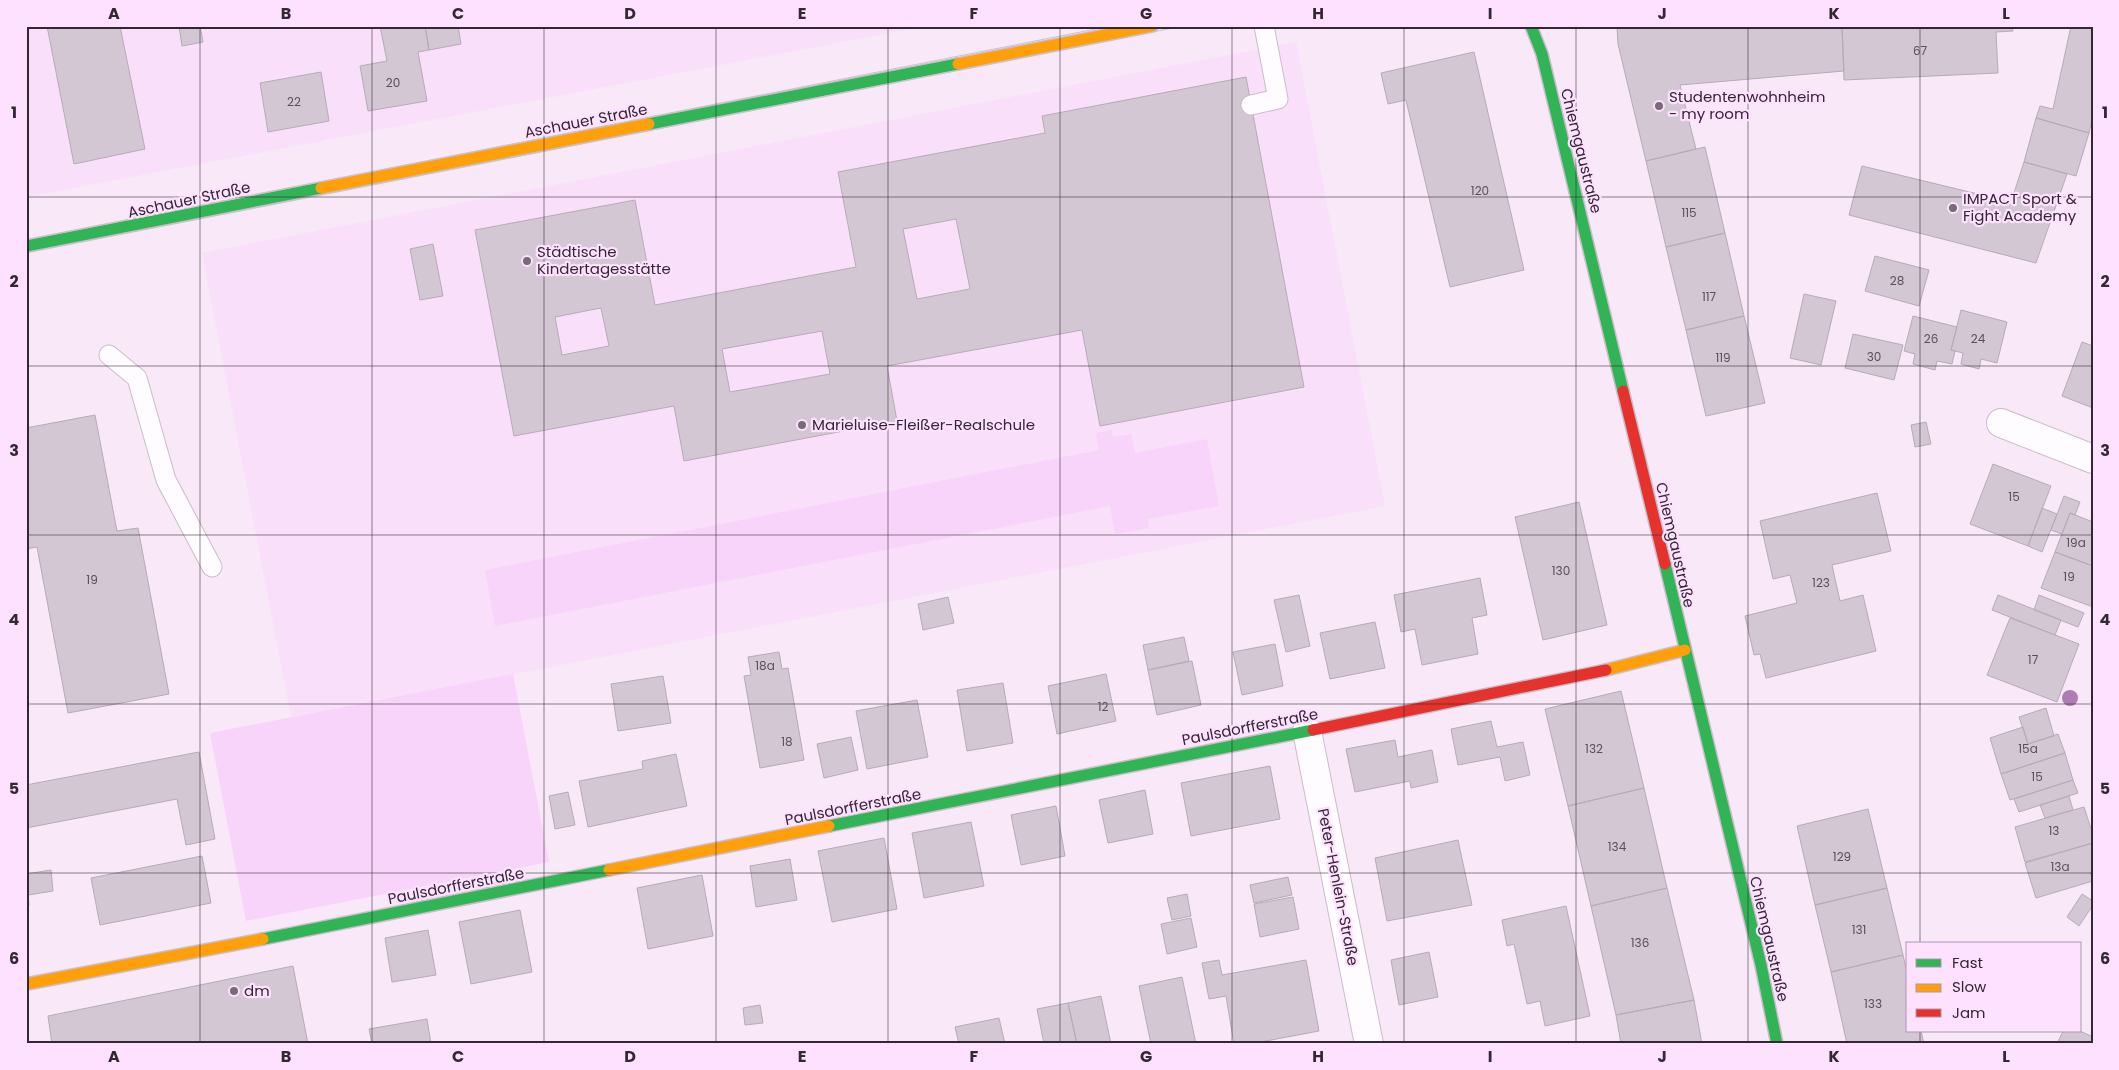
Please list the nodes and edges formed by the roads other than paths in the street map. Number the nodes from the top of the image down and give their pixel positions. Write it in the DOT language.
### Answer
graph roads {
  1 [pos="1152,26"];
  2 [pos="1264,26"];
  3 [pos="1531,26"];
  4 [pos="1543,26"];
  5 [pos="1542,54"];
  6 [pos="1251,105"];
  7 [pos="26,246"];
  8 [pos="109,355"];
  9 [pos="2000,423"];
  10 [pos="2093,459"];
  11 [pos="212,567"];
  12 [pos="1685,650"];
  13 [pos="1307,731"];
  14 [pos="26,984"];
  15 [pos="1369,1044"];
  16 [pos="1777,1044"];
  1 -- 7 [label="street, Aschauer Straße"];
  2 -- 6 [label="lane"];
  3 -- 5 [label="street, Chiemgaustraße"];
  4 -- 5 [label="street, Chiemgaustraße"];
  5 -- 12 [label="street, Chiemgaustraße"];
  8 -- 11 [label="lane"];
  9 -- 10 [label="street"];
  12 -- 13 [label="street, Paulsdorfferstraße"];
  12 -- 16 [label="street, Chiemgaustraße"];
  13 -- 14 [label="street, Paulsdorfferstraße"];
  13 -- 15 [label="street, Peter-Henlein-Straße"];
}
